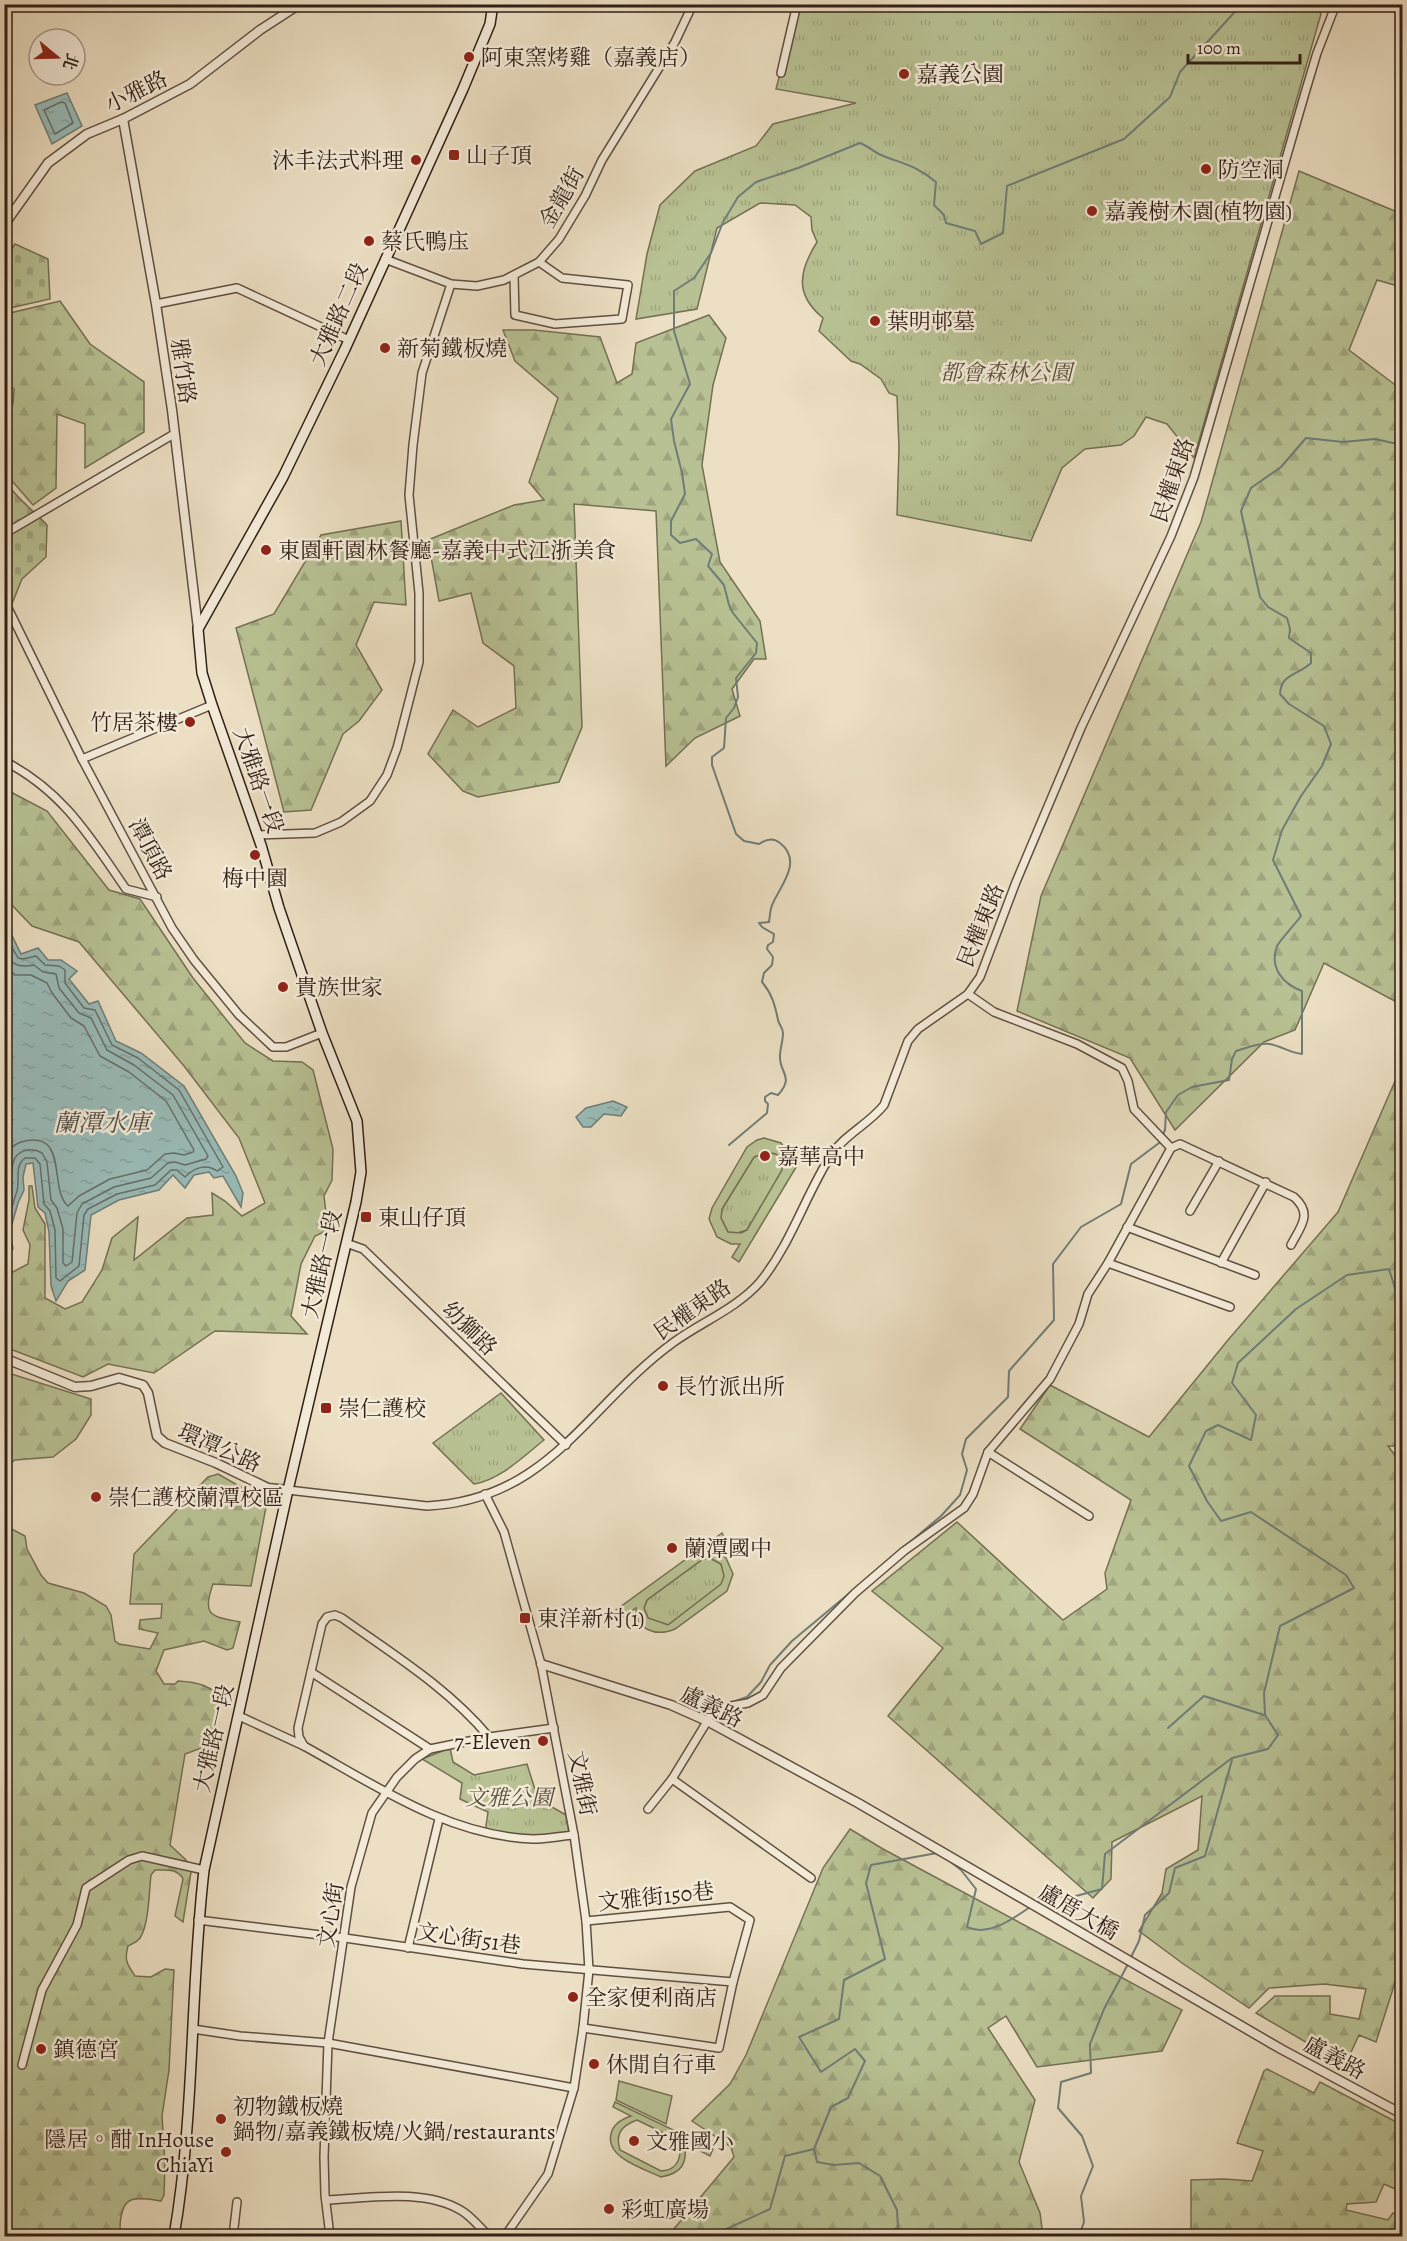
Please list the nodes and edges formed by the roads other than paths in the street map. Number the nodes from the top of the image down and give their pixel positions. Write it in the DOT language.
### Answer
graph roads {
  1 [pos="300,4"];
  2 [pos="483,4"];
  3 [pos="693,4"];
  4 [pos="797,4"];
  5 [pos="1336,4"];
  6 [pos="493,6"];
  7 [pos="781,73"];
  8 [pos="123,119"];
  9 [pos="4,225"];
  10 [pos="385,259"];
  11 [pos="539,262"];
  12 [pos="514,276"];
  13 [pos="451,284"];
  14 [pos="156,304"];
  15 [pos="349,340"];
  16 [pos="174,434"];
  17 [pos="4,534"];
  18 [pos="4,600"];
  19 [pos="198,629"];
  20 [pos="212,705"];
  21 [pos="82,759"];
  22 [pos="4,761"];
  23 [pos="257,835"];
  24 [pos="157,897"];
  25 [pos="968,994"];
  26 [pos="322,1033"];
  27 [pos="1171,1148"];
  28 [pos="1220,1161"];
  29 [pos="1266,1182"];
  30 [pos="1190,1211"];
  31 [pos="1127,1227"];
  32 [pos="345,1243"];
  33 [pos="1291,1245"];
  34 [pos="1108,1263"];
  35 [pos="1221,1263"];
  36 [pos="1255,1275"];
  37 [pos="1230,1307"];
  38 [pos="4,1358"];
  39 [pos="566,1445"];
  40 [pos="988,1452"];
  41 [pos="288,1490"];
  42 [pos="485,1494"];
  43 [pos="1089,1516"];
  44 [pos="541,1664"];
  45 [pos="311,1672"];
  46 [pos="239,1716"];
  47 [pos="707,1721"];
  48 [pos="554,1728"];
  49 [pos="489,1737"];
  50 [pos="304,1746"];
  51 [pos="430,1749"];
  52 [pos="672,1779"];
  53 [pos="387,1792"];
  54 [pos="858,1803"];
  55 [pos="648,1809"];
  56 [pos="439,1819"];
  57 [pos="574,1835"];
  58 [pos="204,1869"];
  59 [pos="811,1878"];
  60 [pos="198,1920"];
  61 [pos="586,1921"];
  62 [pos="345,1938"];
  63 [pos="408,1948"];
  64 [pos="589,1970"];
  65 [pos="733,1982"];
  66 [pos="583,2028"];
  67 [pos="193,2029"];
  68 [pos="328,2043"];
  69 [pos="1281,2049"];
  70 [pos="22,2065"];
  71 [pos="574,2088"];
  72 [pos="1402,2114"];
  73 [pos="326,2200"];
  74 [pos="237,2202"];
  75 [pos="174,2236"];
  76 [pos="233,2236"];
  77 [pos="330,2236"];
  78 [pos="489,2236"];
  79 [pos="505,2236"];
  1 -- 8 [label="street, 小雅路"];
  2 -- 6 [label="street"];
  3 -- 11 [label="street, 金龍街"];
  4 -- 7 [label="street"];
  5 -- 25 [label="street, 民權東路"];
  6 -- 10 [label="main road, 大雅路二段"];
  8 -- 9 [label="street, 小雅路"];
  8 -- 14 [label="street, 雅竹路"];
  10 -- 13 [label="street, 金龍街"];
  10 -- 15 [label="main road, 大雅路二段"];
  11 -- 12 [label="street, 金龍街"];
  11 -- 12 [label="street"];
  12 -- 13 [label="street, 金龍街"];
  13 -- 23 [label="street"];
  14 -- 15 [label="street"];
  14 -- 16 [label="street, 雅竹路"];
  15 -- 19 [label="main road, 大雅路二段"];
  16 -- 17 [label="street"];
  16 -- 19 [label="street, 雅竹路"];
  18 -- 21 [label="street, 潭頂路"];
  19 -- 20 [label="main road, 大雅路一段"];
  20 -- 21 [label="street"];
  20 -- 23 [label="main road, 大雅路一段"];
  21 -- 24 [label="street, 潭頂路"];
  22 -- 24 [label="street"];
  23 -- 26 [label="main road, 大雅路一段"];
  24 -- 26 [label="street, 潭頂路"];
  25 -- 27 [label="street"];
  25 -- 39 [label="street, 民權東路"];
  26 -- 32 [label="main road, 大雅路一段"];
  27 -- 28 [label="street"];
  27 -- 31 [label="street"];
  28 -- 29 [label="street"];
  28 -- 30 [label="street"];
  29 -- 33 [label="street"];
  29 -- 35 [label="street"];
  31 -- 34 [label="street"];
  31 -- 35 [label="street"];
  32 -- 39 [label="street, 幼獅路"];
  32 -- 41 [label="main road, 大雅路一段"];
  34 -- 37 [label="street"];
  34 -- 40 [label="street"];
  35 -- 36 [label="street"];
  38 -- 41 [label="street, 環潭公路"];
  39 -- 42 [label="street, 民權東路"];
  40 -- 43 [label="street"];
  40 -- 47 [label="street"];
  41 -- 42 [label="street, 民權東路"];
  41 -- 46 [label="main road, 大雅路一段"];
  42 -- 44 [label="street, 文雅街"];
  44 -- 47 [label="street, 盧義路"];
  44 -- 48 [label="street, 文雅街"];
  45 -- 49 [label="street"];
  45 -- 50 [label="street"];
  45 -- 51 [label="street"];
  46 -- 50 [label="street"];
  46 -- 58 [label="main road, 大雅路一段"];
  47 -- 52 [label="street"];
  47 -- 54 [label="street, 盧義路"];
  48 -- 49 [label="street, 文心街"];
  48 -- 57 [label="street, 文雅街"];
  49 -- 51 [label="street, 文心街"];
  50 -- 53 [label="street"];
  51 -- 53 [label="street, 文心街"];
  52 -- 55 [label="street"];
  52 -- 59 [label="street"];
  53 -- 56 [label="street"];
  53 -- 62 [label="street, 文心街"];
  54 -- 69 [label="street, 盧厝大橋"];
  56 -- 57 [label="street"];
  56 -- 63 [label="street"];
  57 -- 61 [label="street, 文雅街"];
  58 -- 60 [label="main road, 大雅路一段"];
  58 -- 70 [label="street"];
  60 -- 62 [label="street"];
  60 -- 67 [label="main road, 大雅路一段"];
  61 -- 64 [label="street, 文雅街"];
  61 -- 65 [label="street, 文雅街150巷"];
  62 -- 63 [label="street, 文心街51巷"];
  62 -- 68 [label="street, 文心街"];
  63 -- 64 [label="street, 文心街51巷"];
  64 -- 65 [label="street, 文心街51巷"];
  64 -- 66 [label="street, 文雅街"];
  65 -- 66 [label="street"];
  66 -- 71 [label="street, 文雅街"];
  67 -- 68 [label="street"];
  67 -- 75 [label="main road, 大雅路一段"];
  68 -- 71 [label="street"];
  68 -- 73 [label="street, 文心街"];
  69 -- 72 [label="street, 盧義路"];
  71 -- 79 [label="street, 文雅街"];
  73 -- 77 [label="street, 文心街"];
  73 -- 78 [label="street"];
  74 -- 76 [label="street"];
}
